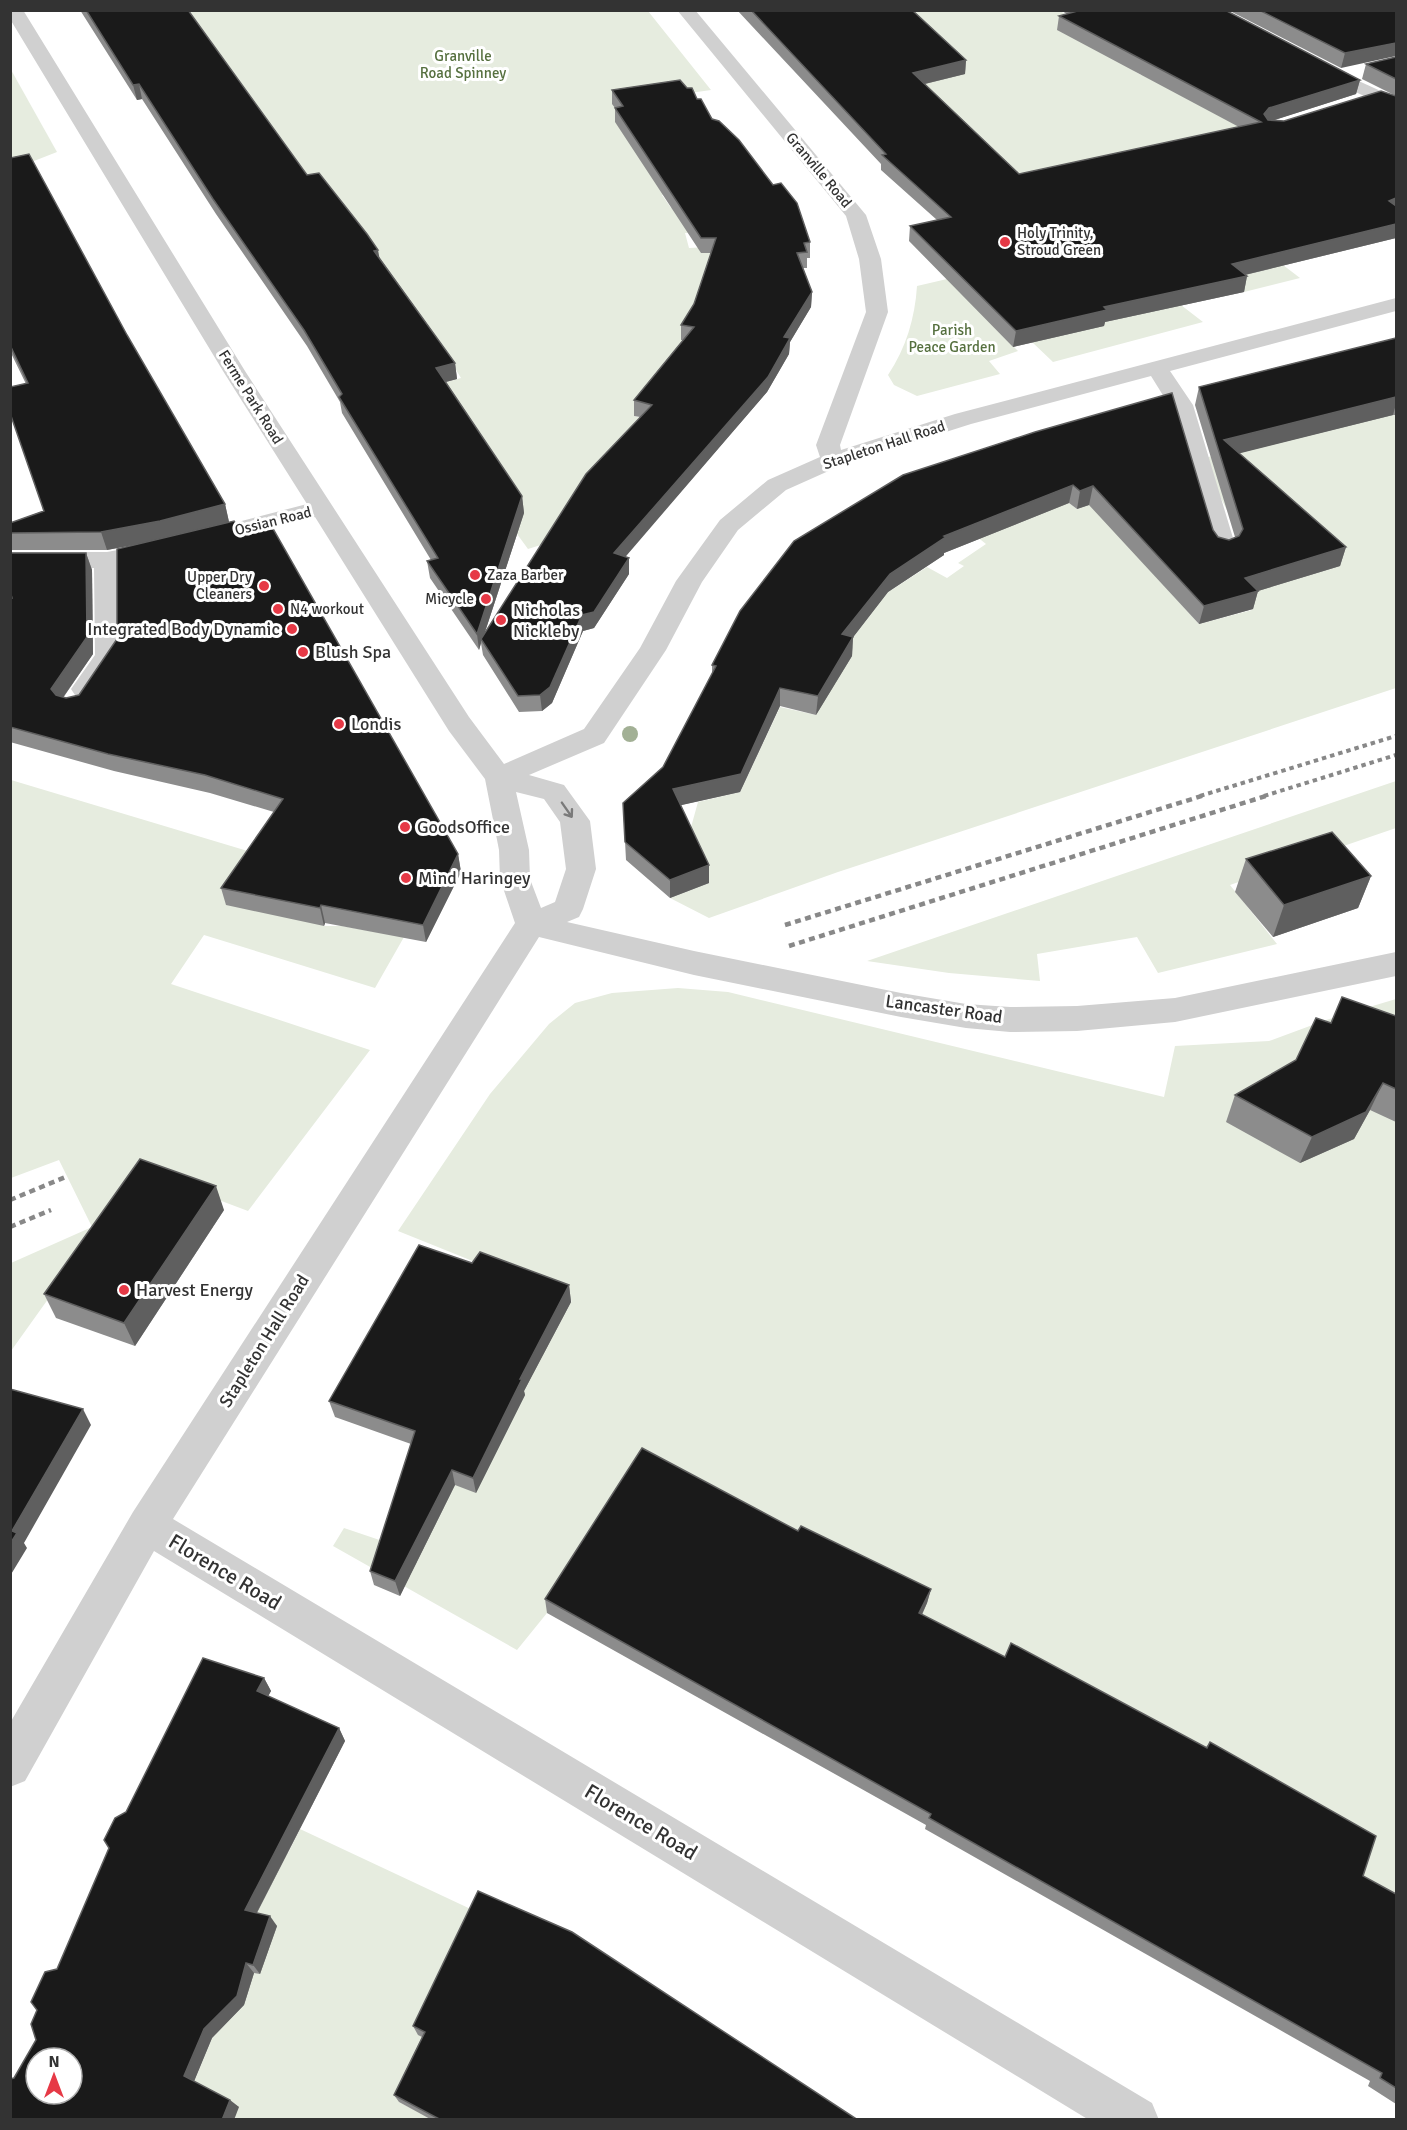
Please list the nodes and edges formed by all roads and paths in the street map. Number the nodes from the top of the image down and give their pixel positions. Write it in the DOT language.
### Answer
graph roads {
  1 [pos="14,10"];
  2 [pos="686,10"];
  3 [pos="1298,57"];
  4 [pos="1367,70"];
  5 [pos="1337,77"];
  6 [pos="1378,96"];
  7 [pos="1354,103"];
  8 [pos="1396,105"];
  9 [pos="1396,304"];
  10 [pos="1156,367"];
  11 [pos="833,460"];
  12 [pos="322,508"];
  13 [pos="1223,548"];
  14 [pos="10,560"];
  15 [pos="107,560"];
  16 [pos="73,705"];
  17 [pos="499,777"];
  18 [pos="531,924"];
  19 [pos="1396,964"];
  20 [pos="147,1525"];
  21 [pos="10,1766"];
  22 [pos="1135,2120"];
  1 -- 12 [label="street, Ferme Park Road"];
  2 -- 11 [label="street, Granville Road"];
  3 -- 5 [label="street"];
  4 -- 5 [label="street"];
  5 -- 6 [label="street"];
  6 -- 7 [label="street"];
  6 -- 8 [label="street"];
  9 -- 10 [label="street, Stapleton Hall Road"];
  10 -- 11 [label="street, Stapleton Hall Road"];
  10 -- 13 [label="street"];
  11 -- 17 [label="street, Stapleton Hall Road"];
  12 -- 15 [label="street, Ossian Road"];
  12 -- 17 [label="street, Ferme Park Road"];
  14 -- 15 [label="street, Ossian Road"];
  15 -- 16 [label="street"];
  17 -- 18 [label="street"];
  17 -- 18 [label="street, one-way"];
  18 -- 19 [label="street, Lancaster Road"];
  18 -- 20 [label="street, Stapleton Hall Road"];
  20 -- 21 [label="street, Stapleton Hall Road"];
  20 -- 22 [label="street, Florence Road"];
}
